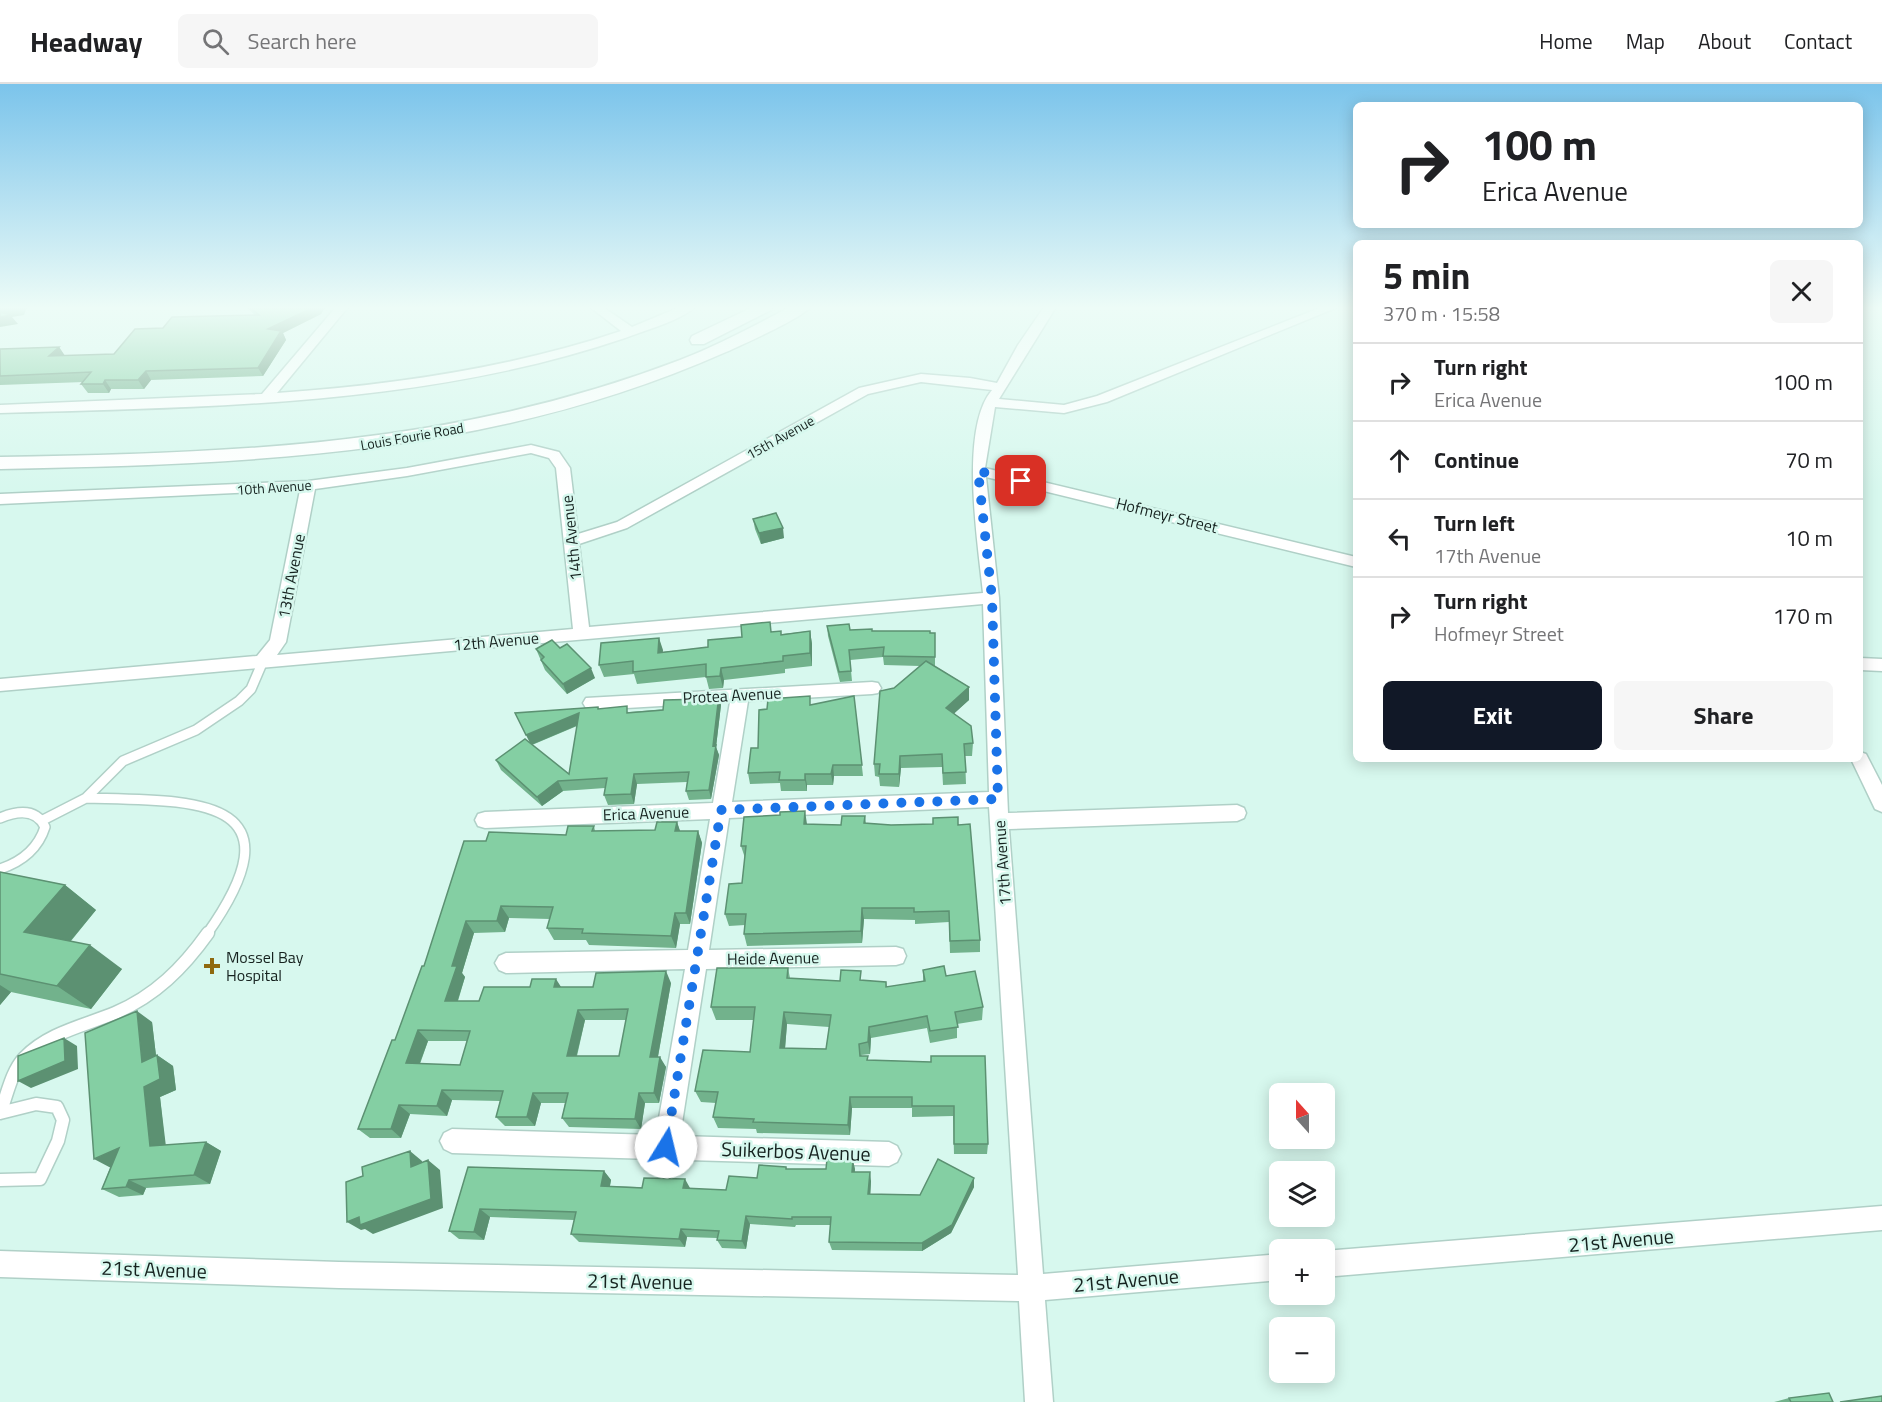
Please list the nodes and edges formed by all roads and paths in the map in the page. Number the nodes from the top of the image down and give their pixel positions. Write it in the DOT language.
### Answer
graph roads {
  1 [pos="291,369"];
  2 [pos="492,369"];
  3 [pos="625,369"];
  4 [pos="653,369"];
  5 [pos="666,369"];
  6 [pos="1010,369"];
  7 [pos="1178,369"];
  8 [pos="995,395"];
  9 [pos="265,399"];
  10 [pos="0,409"];
  11 [pos="395,431"];
  12 [pos="545,451"];
  13 [pos="0,452"];
  14 [pos="0,463"];
  15 [pos="978,471"];
  16 [pos="308,485"];
  17 [pos="0,499"];
  18 [pos="572,541"];
  19 [pos="1353,561"];
  20 [pos="992,598"];
  21 [pos="582,633"];
  22 [pos="263,662"];
  23 [pos="1863,664"];
  24 [pos="1882,665"];
  25 [pos="0,685"];
  26 [pos="872,688"];
  27 [pos="740,695"];
  28 [pos="592,703"];
  29 [pos="1861,762"];
  30 [pos="86,798"];
  31 [pos="998,799"];
  32 [pos="1882,804"];
  33 [pos="721,810"];
  34 [pos="1237,813"];
  35 [pos="0,818"];
  36 [pos="43,820"];
  37 [pos="485,820"];
  38 [pos="999,821"];
  39 [pos="0,869"];
  40 [pos="896,956"];
  41 [pos="696,960"];
  42 [pos="506,963"];
  43 [pos="0,1113"];
  44 [pos="452,1141"];
  45 [pos="666,1147"];
  46 [pos="889,1154"];
  47 [pos="0,1180"];
  48 [pos="1882,1218"];
  49 [pos="1335,1263"];
  50 [pos="0,1264"];
  51 [pos="1269,1269"];
  52 [pos="1030,1288"];
  53 [pos="1039,1402"];
  1 -- 9 [label="street"];
  2 -- 9 [label="street"];
  3 -- 11 [label="main road"];
  4 -- 11 [label="main road, Louis Fourie Road"];
  5 -- 14 [label="main road, Louis Fourie Road"];
  6 -- 8 [label="street, 17th Avenue"];
  7 -- 8 [label="street, 15th Avenue"];
  8 -- 15 [label="street, 17th Avenue"];
  8 -- 18 [label="street, 15th Avenue"];
  9 -- 10 [label="street"];
  11 -- 13 [label="main road, Louis Fourie Road"];
  12 -- 16 [label="street, 10th Avenue"];
  12 -- 18 [label="street, 14th Avenue"];
  15 -- 19 [label="street, Hofmeyr Street"];
  15 -- 20 [label="street, 17th Avenue"];
  16 -- 17 [label="street, 10th Avenue"];
  16 -- 22 [label="street, 13th Avenue"];
  18 -- 21 [label="street, 14th Avenue"];
  20 -- 21 [label="street, 12th Avenue"];
  20 -- 31 [label="street, 17th Avenue"];
  21 -- 22 [label="street, 12th Avenue"];
  22 -- 25 [label="street, 12th Avenue"];
  22 -- 30 [label="lane"];
  23 -- 24 [label="street"];
  26 -- 27 [label="street, Protea Avenue"];
  27 -- 28 [label="street, Protea Avenue"];
  27 -- 33 [label="street"];
  29 -- 32 [label="street"];
  30 -- 36 [label="lane"];
  30 -- 43 [label="lane"];
  31 -- 33 [label="street, Erica Avenue"];
  31 -- 38 [label="street, 17th Avenue"];
  33 -- 37 [label="street, Erica Avenue"];
  33 -- 41 [label="street"];
  34 -- 38 [label="street"];
  35 -- 36 [label="lane"];
  36 -- 39 [label="lane"];
  38 -- 52 [label="street, 17th Avenue"];
  40 -- 41 [label="street, Heide Avenue"];
  41 -- 42 [label="street, Heide Avenue"];
  41 -- 45 [label="street"];
  43 -- 47 [label="lane"];
  44 -- 45 [label="street, Suikerbos Avenue"];
  45 -- 46 [label="street, Suikerbos Avenue"];
  48 -- 49 [label="street, 21st Avenue"];
  50 -- 52 [label="street, 21st Avenue"];
  51 -- 52 [label="street, 21st Avenue"];
  52 -- 53 [label="street, 17th Avenue"];
}
